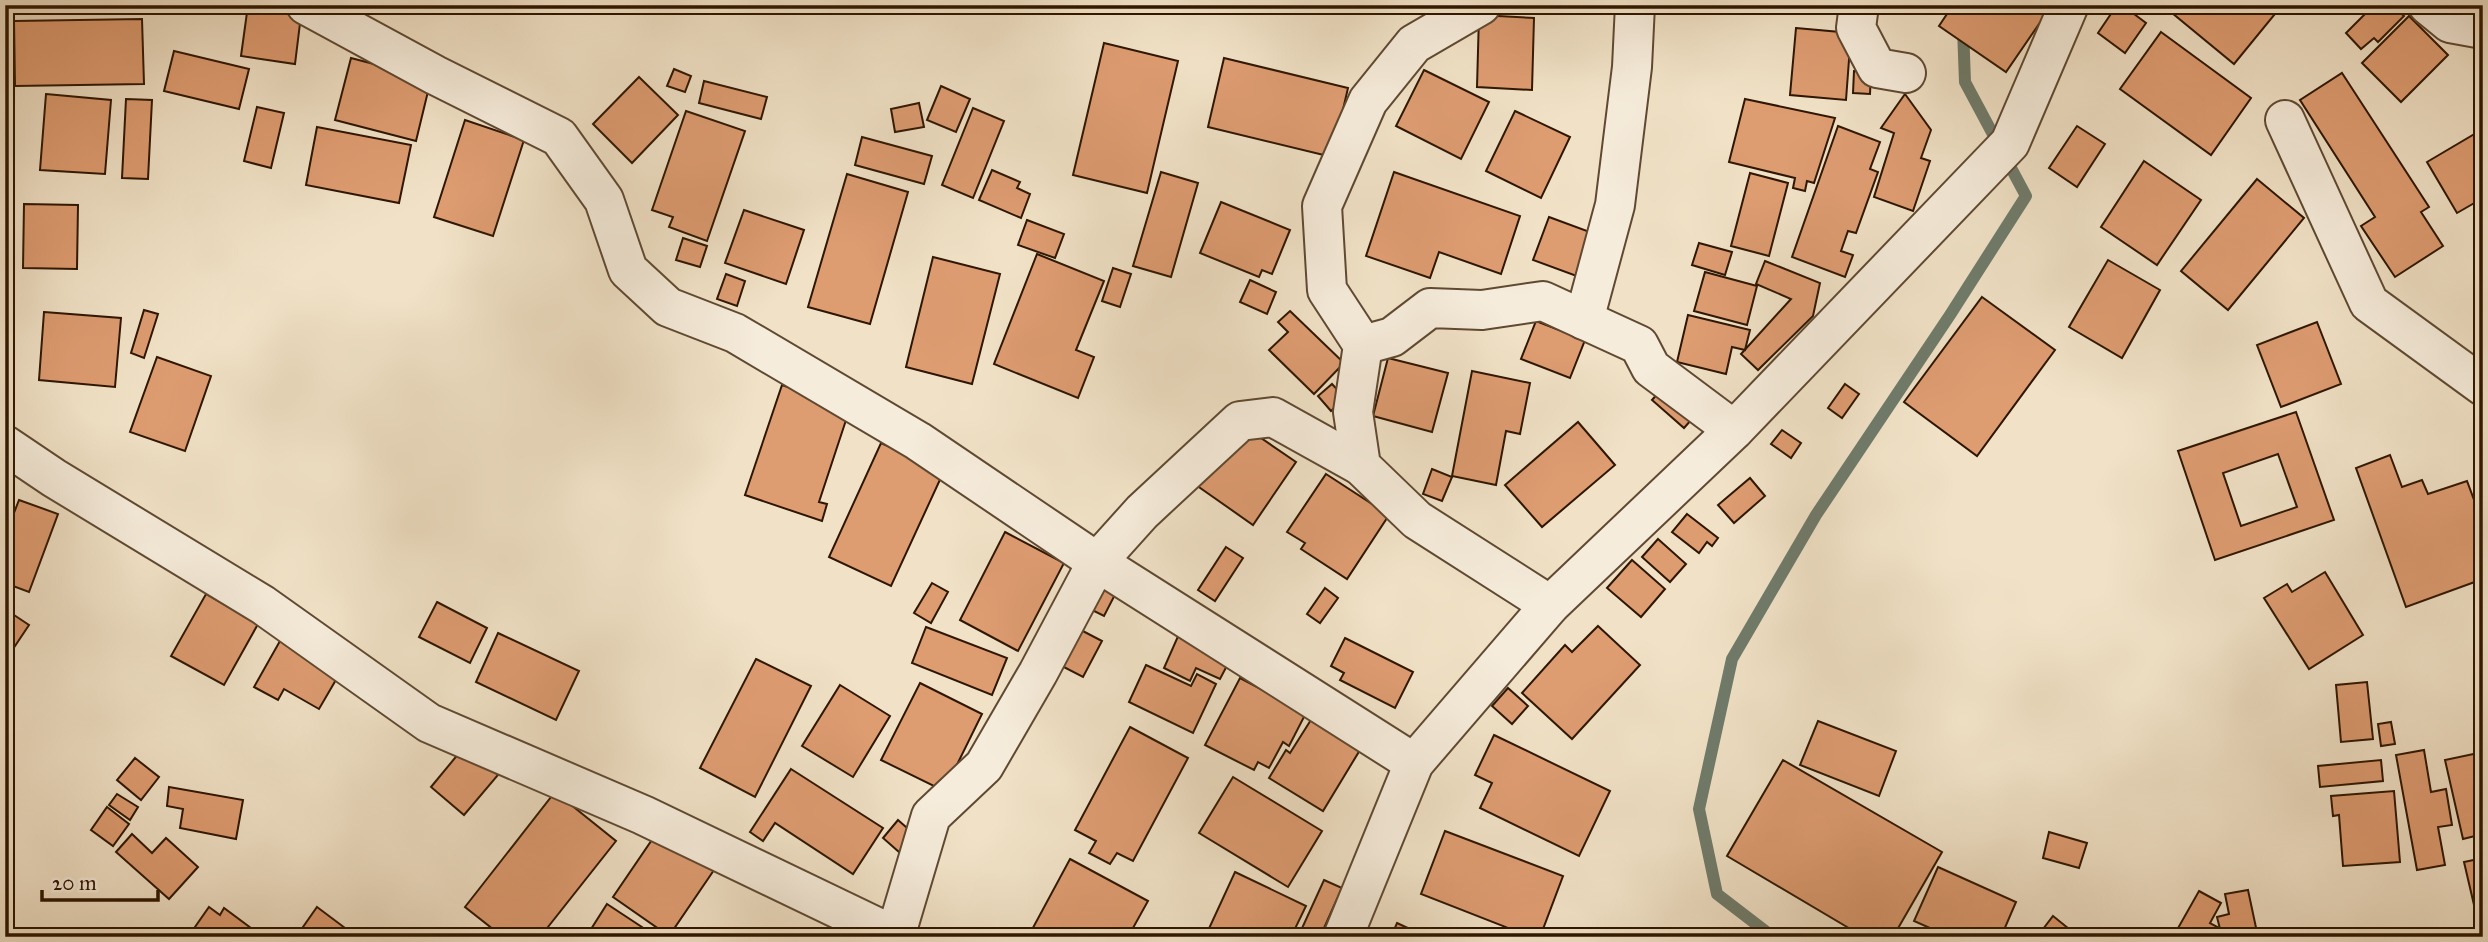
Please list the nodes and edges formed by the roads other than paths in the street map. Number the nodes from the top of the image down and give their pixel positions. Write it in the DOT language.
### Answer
graph roads {
  1 [pos="306,5"];
  2 [pos="1482,5"];
  3 [pos="1635,5"];
  4 [pos="1859,5"];
  5 [pos="2069,5"];
  6 [pos="2428,5"];
  7 [pos="2483,29"];
  8 [pos="1906,73"];
  9 [pos="2285,120"];
  10 [pos="1584,320"];
  11 [pos="1363,345"];
  12 [pos="2483,386"];
  13 [pos="1734,430"];
  14 [pos="5,445"];
  15 [pos="1362,466"];
  16 [pos="1097,562"];
  17 [pos="1550,605"];
  18 [pos="1414,763"];
  19 [pos="896,936"];
  20 [pos="1343,937"];
  1 -- 16 [label="street"];
  2 -- 11 [label="street"];
  3 -- 10 [label="street"];
  4 -- 8 [label="street"];
  5 -- 13 [label="street"];
  6 -- 7 [label="street"];
  9 -- 12 [label="street"];
  10 -- 11 [label="street"];
  10 -- 13 [label="street"];
  11 -- 15 [label="street"];
  13 -- 17 [label="street"];
  14 -- 19 [label="street"];
  15 -- 16 [label="street"];
  15 -- 17 [label="street"];
  16 -- 18 [label="street"];
  16 -- 19 [label="street"];
  17 -- 18 [label="street"];
  18 -- 20 [label="street"];
}
